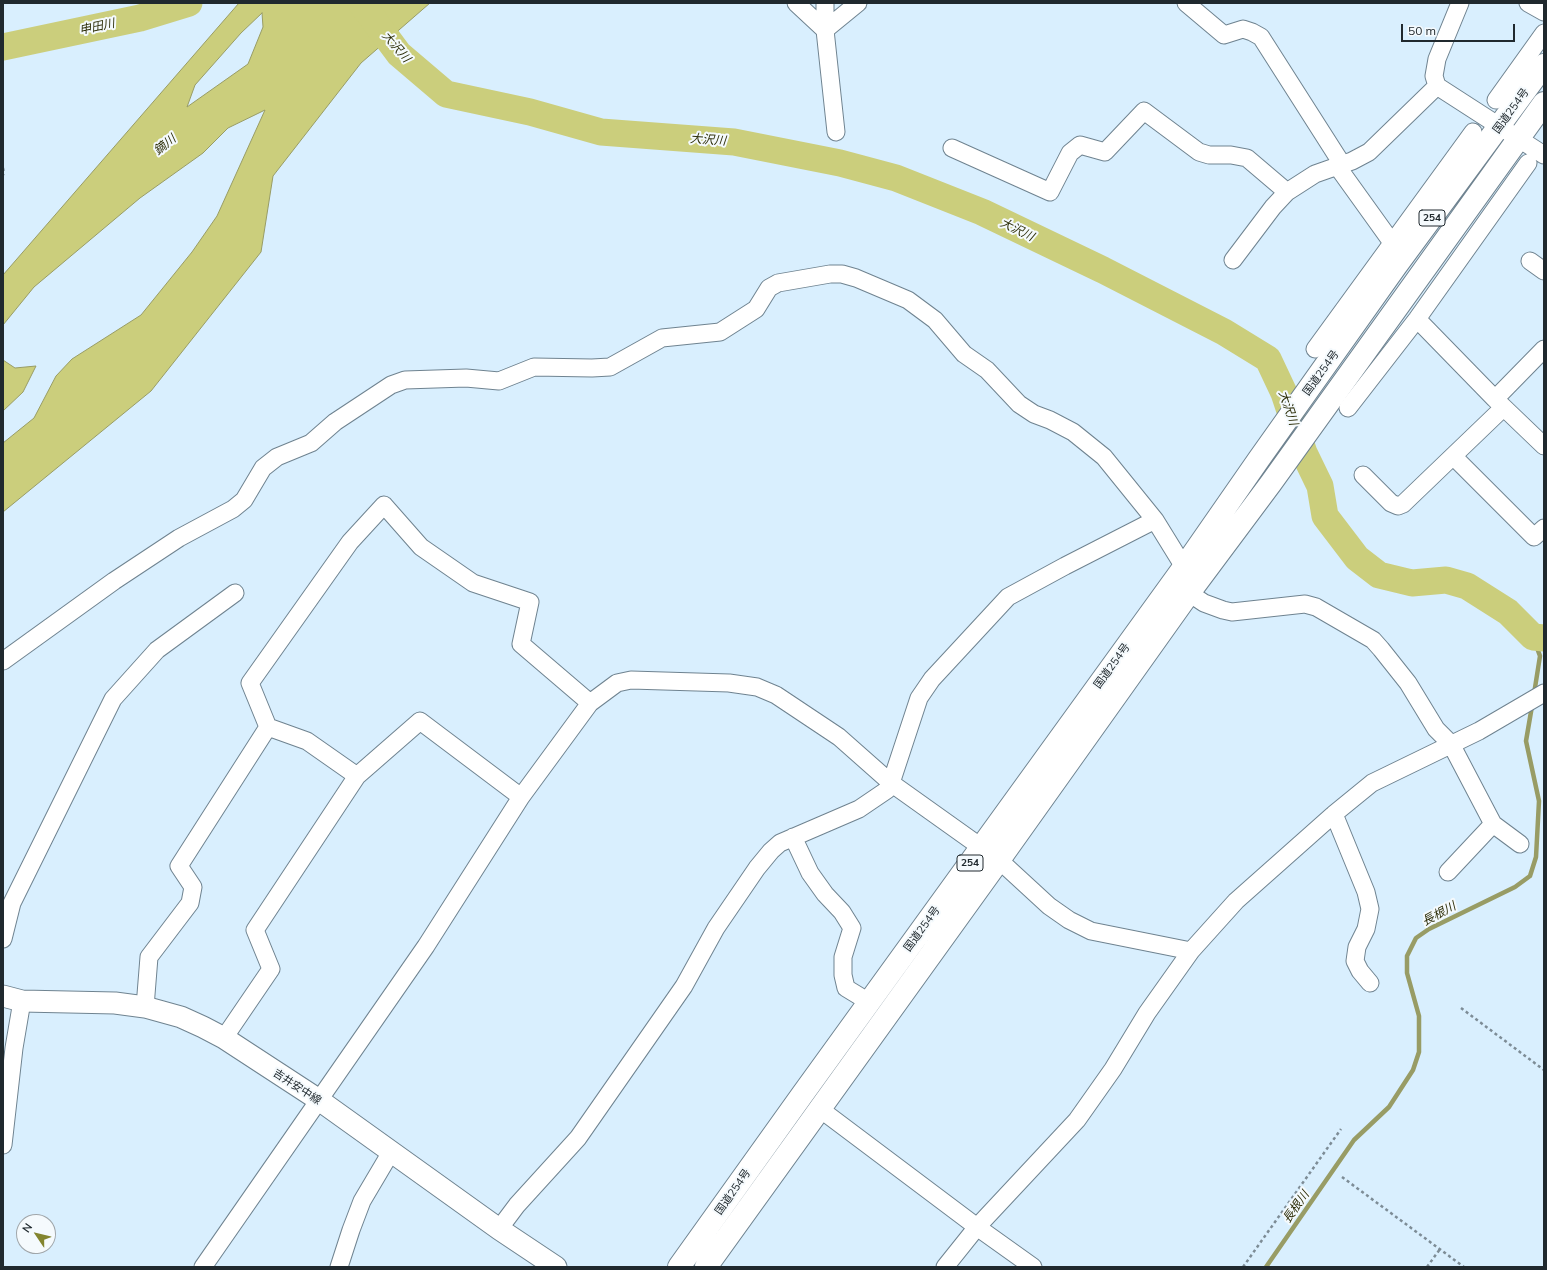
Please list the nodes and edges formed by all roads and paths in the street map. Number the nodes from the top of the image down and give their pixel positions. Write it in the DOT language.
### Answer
graph roads {
  1 [pos="796,3"];
  2 [pos="825,3"];
  3 [pos="858,3"];
  4 [pos="1186,3"];
  5 [pos="1460,3"];
  6 [pos="1528,3"];
  7 [pos="1544,12"];
  8 [pos="826,30"];
  9 [pos="1544,33"];
  10 [pos="1544,65"];
  11 [pos="1436,86"];
  12 [pos="1496,100"];
  13 [pos="1544,103"];
  14 [pos="1500,126"];
  15 [pos="836,132"];
  16 [pos="1473,132"];
  17 [pos="1518,138"];
  18 [pos="952,148"];
  19 [pos="1544,155"];
  20 [pos="1528,163"];
  21 [pos="1340,165"];
  22 [pos="3,168"];
  23 [pos="3,175"];
  24 [pos="1287,192"];
  25 [pos="1456,224"];
  26 [pos="1393,244"];
  27 [pos="1233,260"];
  28 [pos="1530,261"];
  29 [pos="1544,271"];
  30 [pos="1447,276"];
  31 [pos="1417,319"];
  32 [pos="1316,349"];
  33 [pos="1544,349"];
  34 [pos="1340,402"];
  35 [pos="1499,404"];
  36 [pos="1544,446"];
  37 [pos="1454,457"];
  38 [pos="1363,475"];
  39 [pos="1155,520"];
  40 [pos="1544,528"];
  41 [pos="1184,567"];
  42 [pos="235,593"];
  43 [pos="1189,593"];
  44 [pos="3,661"];
  45 [pos="1543,693"];
  46 [pos="590,703"];
  47 [pos="268,727"];
  48 [pos="1450,744"];
  49 [pos="357,776"];
  50 [pos="891,782"];
  51 [pos="521,797"];
  52 [pos="1334,814"];
  53 [pos="1493,824"];
  54 [pos="793,838"];
  55 [pos="1520,844"];
  56 [pos="982,847"];
  57 [pos="999,860"];
  58 [pos="1448,872"];
  59 [pos="3,939"];
  60 [pos="1191,951"];
  61 [pos="1370,983"];
  62 [pos="13,999"];
  63 [pos="869,1002"];
  64 [pos="145,1007"];
  65 [pos="1460,1008"];
  66 [pos="224,1038"];
  67 [pos="1544,1070"];
  68 [pos="318,1100"];
  69 [pos="820,1108"];
  70 [pos="1340,1129"];
  71 [pos="3,1144"];
  72 [pos="391,1152"];
  73 [pos="1342,1177"];
  74 [pos="977,1227"];
  75 [pos="499,1229"];
  76 [pos="1440,1249"];
  77 [pos="203,1267"];
  78 [pos="340,1267"];
  79 [pos="556,1267"];
  80 [pos="680,1267"];
  81 [pos="706,1267"];
  82 [pos="945,1267"];
  83 [pos="1033,1267"];
  84 [pos="1243,1267"];
  85 [pos="1427,1267"];
  86 [pos="1464,1267"];
  1 -- 8 [label="street"];
  2 -- 8 [label="street"];
  3 -- 8 [label="street"];
  4 -- 21 [label="street"];
  5 -- 11 [label="street"];
  6 -- 7 [label="street"];
  8 -- 15 [label="street"];
  9 -- 12 [label="street"];
  10 -- 14 [label="highway, 国道254号 / 254"];
  11 -- 14 [label="street"];
  11 -- 21 [label="street"];
  13 -- 17 [label="highway, 国道254号 / 254"];
  14 -- 17 [label="street"];
  14 -- 41 [label="highway, 国道254号 / 254"];
  16 -- 26 [label="street"];
  17 -- 19 [label="street"];
  17 -- 25 [label="highway, 国道254号 / 254"];
  18 -- 24 [label="street"];
  20 -- 30 [label="street"];
  21 -- 24 [label="street"];
  21 -- 26 [label="street"];
  22 -- 23 [label="path"];
  24 -- 27 [label="street"];
  25 -- 30 [label="street"];
  25 -- 34 [label="highway, 国道254号 / 254"];
  26 -- 32 [label="street"];
  28 -- 29 [label="street"];
  30 -- 31 [label="street"];
  31 -- 34 [label="street"];
  31 -- 35 [label="street"];
  33 -- 35 [label="street"];
  34 -- 43 [label="highway, 国道254号 / 254"];
  35 -- 36 [label="street"];
  35 -- 37 [label="street"];
  37 -- 38 [label="street"];
  37 -- 40 [label="street"];
  39 -- 41 [label="street"];
  39 -- 44 [label="street"];
  39 -- 50 [label="street"];
  41 -- 56 [label="highway, 国道254号 / 254"];
  42 -- 59 [label="street"];
  43 -- 48 [label="street"];
  43 -- 57 [label="highway, 国道254号 / 254"];
  45 -- 48 [label="street"];
  46 -- 47 [label="street"];
  46 -- 50 [label="street"];
  46 -- 51 [label="street"];
  47 -- 49 [label="street"];
  47 -- 64 [label="street"];
  48 -- 52 [label="street"];
  48 -- 53 [label="street"];
  49 -- 51 [label="street"];
  49 -- 66 [label="street"];
  50 -- 54 [label="street"];
  50 -- 56 [label="street"];
  51 -- 68 [label="street"];
  52 -- 60 [label="street"];
  52 -- 61 [label="street"];
  53 -- 55 [label="street"];
  53 -- 58 [label="street"];
  54 -- 63 [label="street"];
  54 -- 75 [label="street"];
  56 -- 57 [label="street"];
  56 -- 63 [label="highway, 国道254号 / 254"];
  57 -- 60 [label="street"];
  57 -- 69 [label="highway, 国道254号 / 254"];
  60 -- 74 [label="street"];
  62 -- 64 [label="main road, 吉井安中線"];
  62 -- 71 [label="street"];
  63 -- 80 [label="highway, 国道254号 / 254"];
  64 -- 66 [label="main road, 吉井安中線"];
  65 -- 67 [label="path"];
  66 -- 68 [label="main road, 吉井安中線"];
  68 -- 72 [label="main road, 吉井安中線"];
  68 -- 77 [label="street"];
  69 -- 74 [label="street"];
  69 -- 81 [label="highway, 国道254号 / 254"];
  70 -- 84 [label="path"];
  72 -- 75 [label="main road, 吉井安中線"];
  72 -- 78 [label="street"];
  73 -- 76 [label="path"];
  74 -- 82 [label="street"];
  74 -- 83 [label="street"];
  75 -- 79 [label="main road, 吉井安中線"];
  76 -- 85 [label="path"];
  76 -- 86 [label="path"];
}
